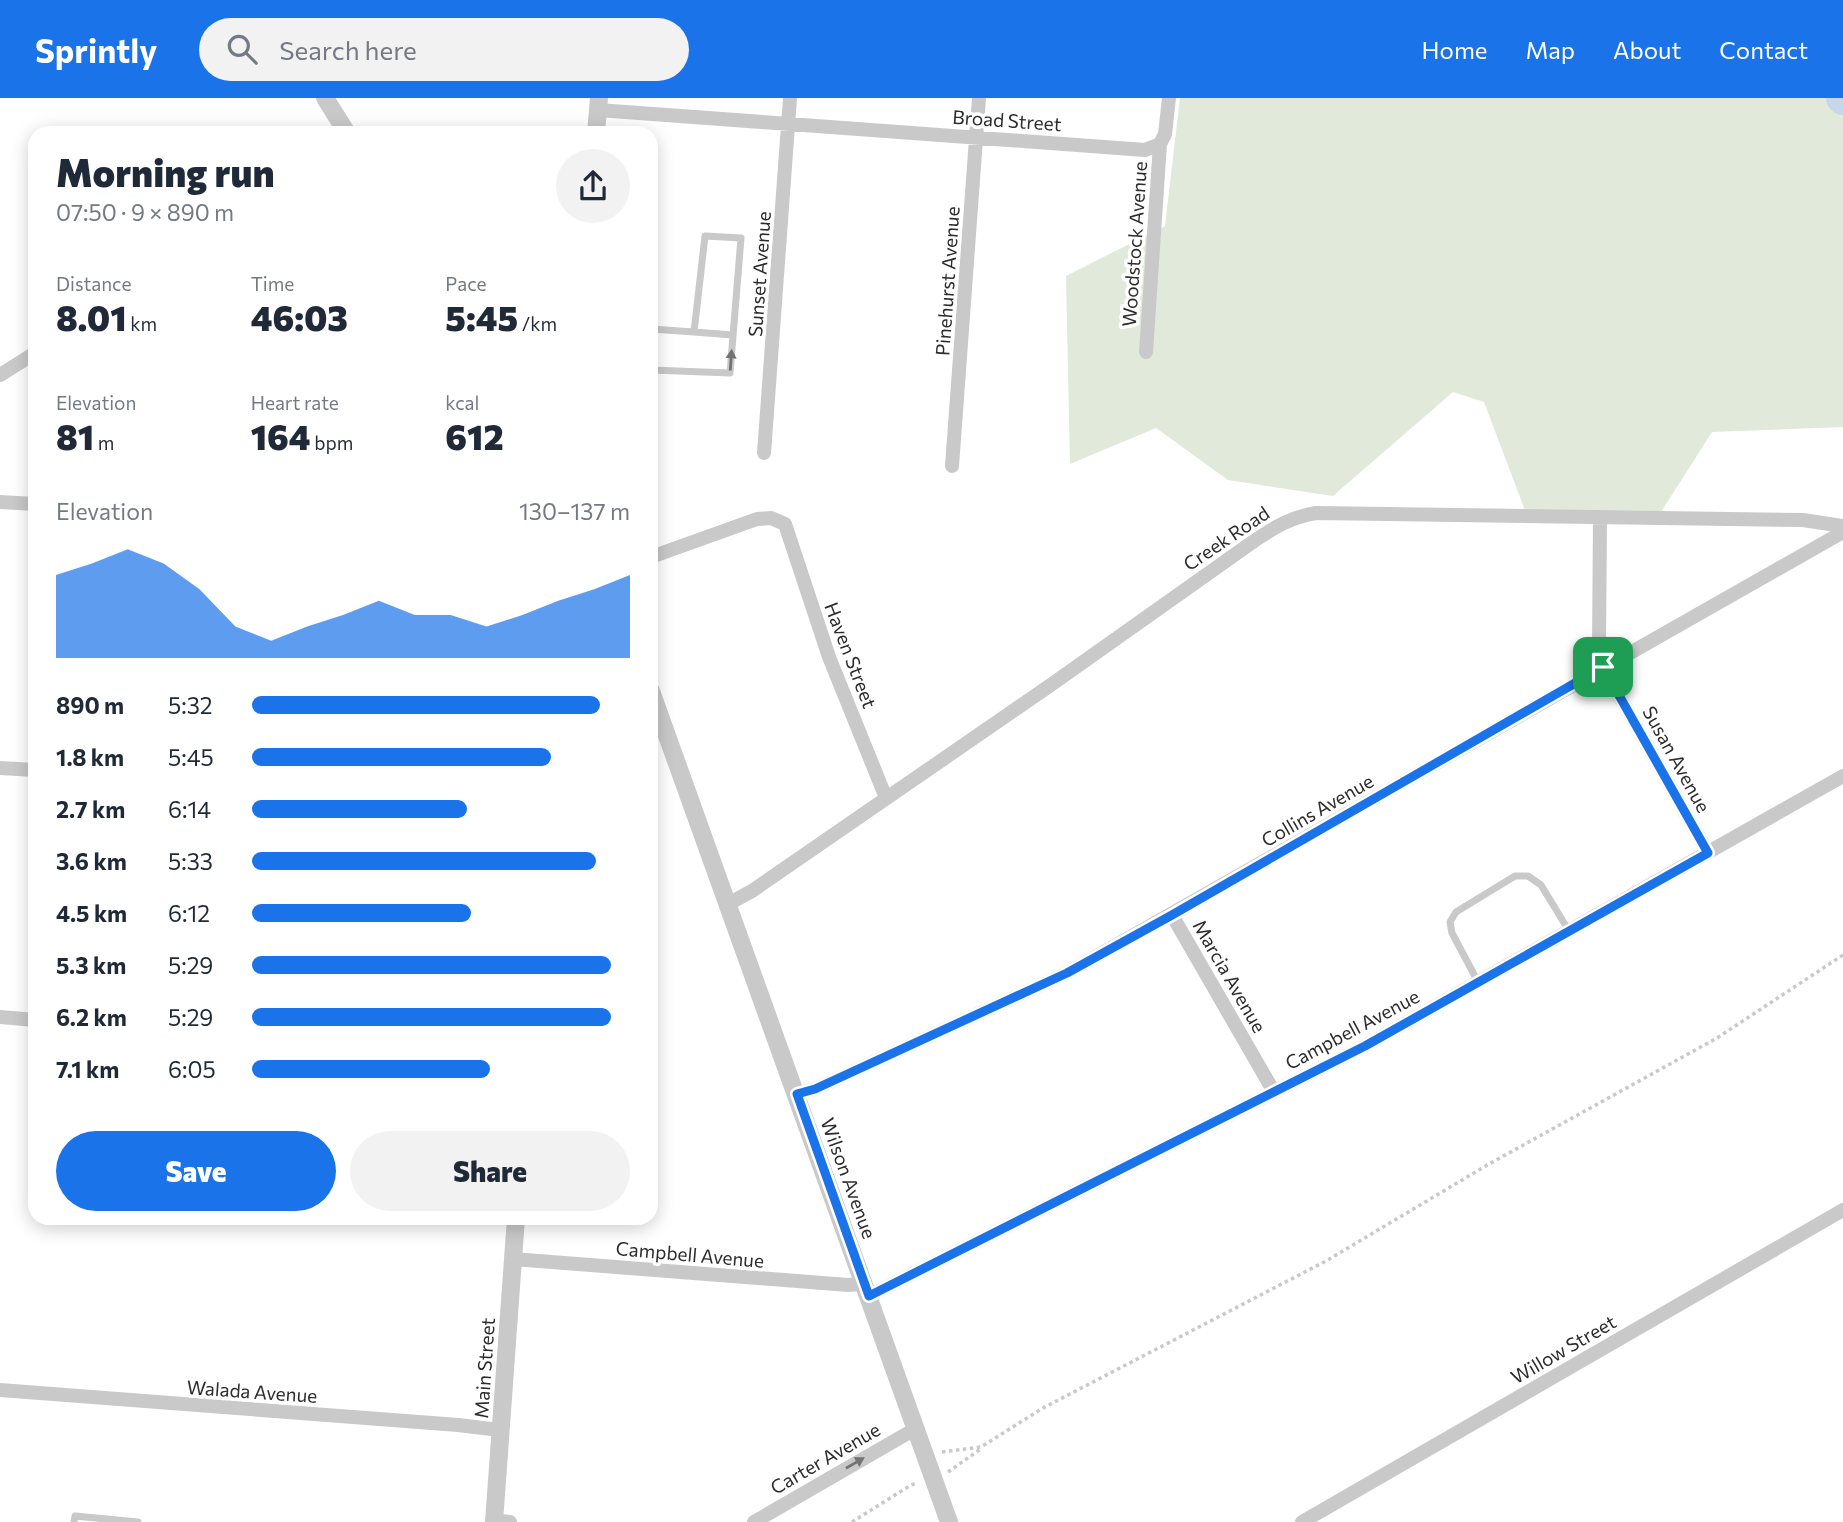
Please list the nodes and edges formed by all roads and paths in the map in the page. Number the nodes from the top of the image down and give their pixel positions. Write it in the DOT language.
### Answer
graph roads {
  1 [pos="325,98"];
  2 [pos="790,98"];
  3 [pos="979,98"];
  4 [pos="1169,98"];
  5 [pos="598,104"];
  6 [pos="788,124"];
  7 [pos="343,126"];
  8 [pos="596,126"];
  9 [pos="976,137"];
  10 [pos="1160,144"];
  11 [pos="658,329"];
  12 [pos="694,332"];
  13 [pos="733,335"];
  14 [pos="1146,352"];
  15 [pos="28,357"];
  16 [pos="658,370"];
  17 [pos="0,375"];
  18 [pos="764,453"];
  19 [pos="952,466"];
  20 [pos="0,502"];
  21 [pos="28,504"];
  22 [pos="1600,518"];
  23 [pos="1843,526"];
  24 [pos="1843,532"];
  25 [pos="658,554"];
  26 [pos="1603,667"];
  27 [pos="658,710"];
  28 [pos="0,768"];
  29 [pos="28,770"];
  30 [pos="1843,776"];
  31 [pos="886,798"];
  32 [pos="1708,853"];
  33 [pos="728,904"];
  34 [pos="1172,915"];
  35 [pos="1569,931"];
  36 [pos="1843,955"];
  37 [pos="1479,982"];
  38 [pos="0,1017"];
  39 [pos="28,1019"];
  40 [pos="1275,1092"];
  41 [pos="797,1094"];
  42 [pos="1843,1210"];
  43 [pos="515,1225"];
  44 [pos="513,1259"];
  45 [pos="867,1290"];
  46 [pos="0,1390"];
  47 [pos="915,1429"];
  48 [pos="500,1430"];
  49 [pos="986,1444"];
  50 [pos="940,1452"];
  51 [pos="946,1473"];
  52 [pos="923,1482"];
  53 [pos="499,1521"];
  54 [pos="74,1522"];
  55 [pos="138,1522"];
  56 [pos="754,1522"];
  57 [pos="852,1522"];
  58 [pos="949,1522"];
  59 [pos="1302,1522"];
  1 -- 7 [label="street"];
  2 -- 6 [label="street, Sunset Avenue"];
  3 -- 9 [label="street, Pinehurst Avenue"];
  4 -- 10 [label="street, Woodstock Avenue"];
  5 -- 6 [label="street, Broad Street"];
  5 -- 8 [label="street"];
  6 -- 9 [label="street, Broad Street"];
  6 -- 18 [label="street, Sunset Avenue"];
  9 -- 10 [label="street, Broad Street"];
  9 -- 19 [label="street, Pinehurst Avenue"];
  10 -- 14 [label="street, Woodstock Avenue"];
  11 -- 12 [label="lane"];
  12 -- 13 [label="lane"];
  12 -- 13 [label="lane"];
  16 -- 13 [label="lane, one-way"];
  15 -- 17 [label="street"];
  20 -- 21 [label="street"];
  22 -- 23 [label="street, Creek Road"];
  22 -- 26 [label="street, Susan Avenue"];
  22 -- 31 [label="street, Creek Road"];
  24 -- 26 [label="street, Collins Avenue"];
  25 -- 31 [label="street, Haven Street"];
  26 -- 32 [label="street, Susan Avenue"];
  26 -- 34 [label="street, Collins Avenue"];
  27 -- 33 [label="street, Wilson Avenue"];
  28 -- 29 [label="street"];
  30 -- 32 [label="street, Campbell Avenue"];
  31 -- 33 [label="street, Creek Road"];
  32 -- 35 [label="street, Campbell Avenue"];
  33 -- 41 [label="street, Wilson Avenue"];
  34 -- 40 [label="street, Marcia Avenue"];
  34 -- 41 [label="street, Collins Avenue"];
  35 -- 37 [label="street, Campbell Avenue"];
  35 -- 37 [label="lane"];
  36 -- 49 [label="path"];
  37 -- 40 [label="street, Campbell Avenue"];
  38 -- 39 [label="street"];
  40 -- 45 [label="street, Campbell Avenue"];
  41 -- 45 [label="street, Wilson Avenue"];
  42 -- 59 [label="street, Willow Street"];
  43 -- 44 [label="street, Main Street"];
  44 -- 45 [label="street, Campbell Avenue"];
  44 -- 48 [label="street, Main Street"];
  45 -- 47 [label="street, Wilson Avenue"];
  46 -- 48 [label="street, Walada Avenue"];
  56 -- 47 [label="street, Carter Avenue, one-way"];
  47 -- 58 [label="street, Wilson Avenue"];
  48 -- 53 [label="street, Main Street"];
  49 -- 50 [label="path"];
  49 -- 51 [label="path"];
  52 -- 57 [label="path"];
  54 -- 55 [label="lane"];
}
